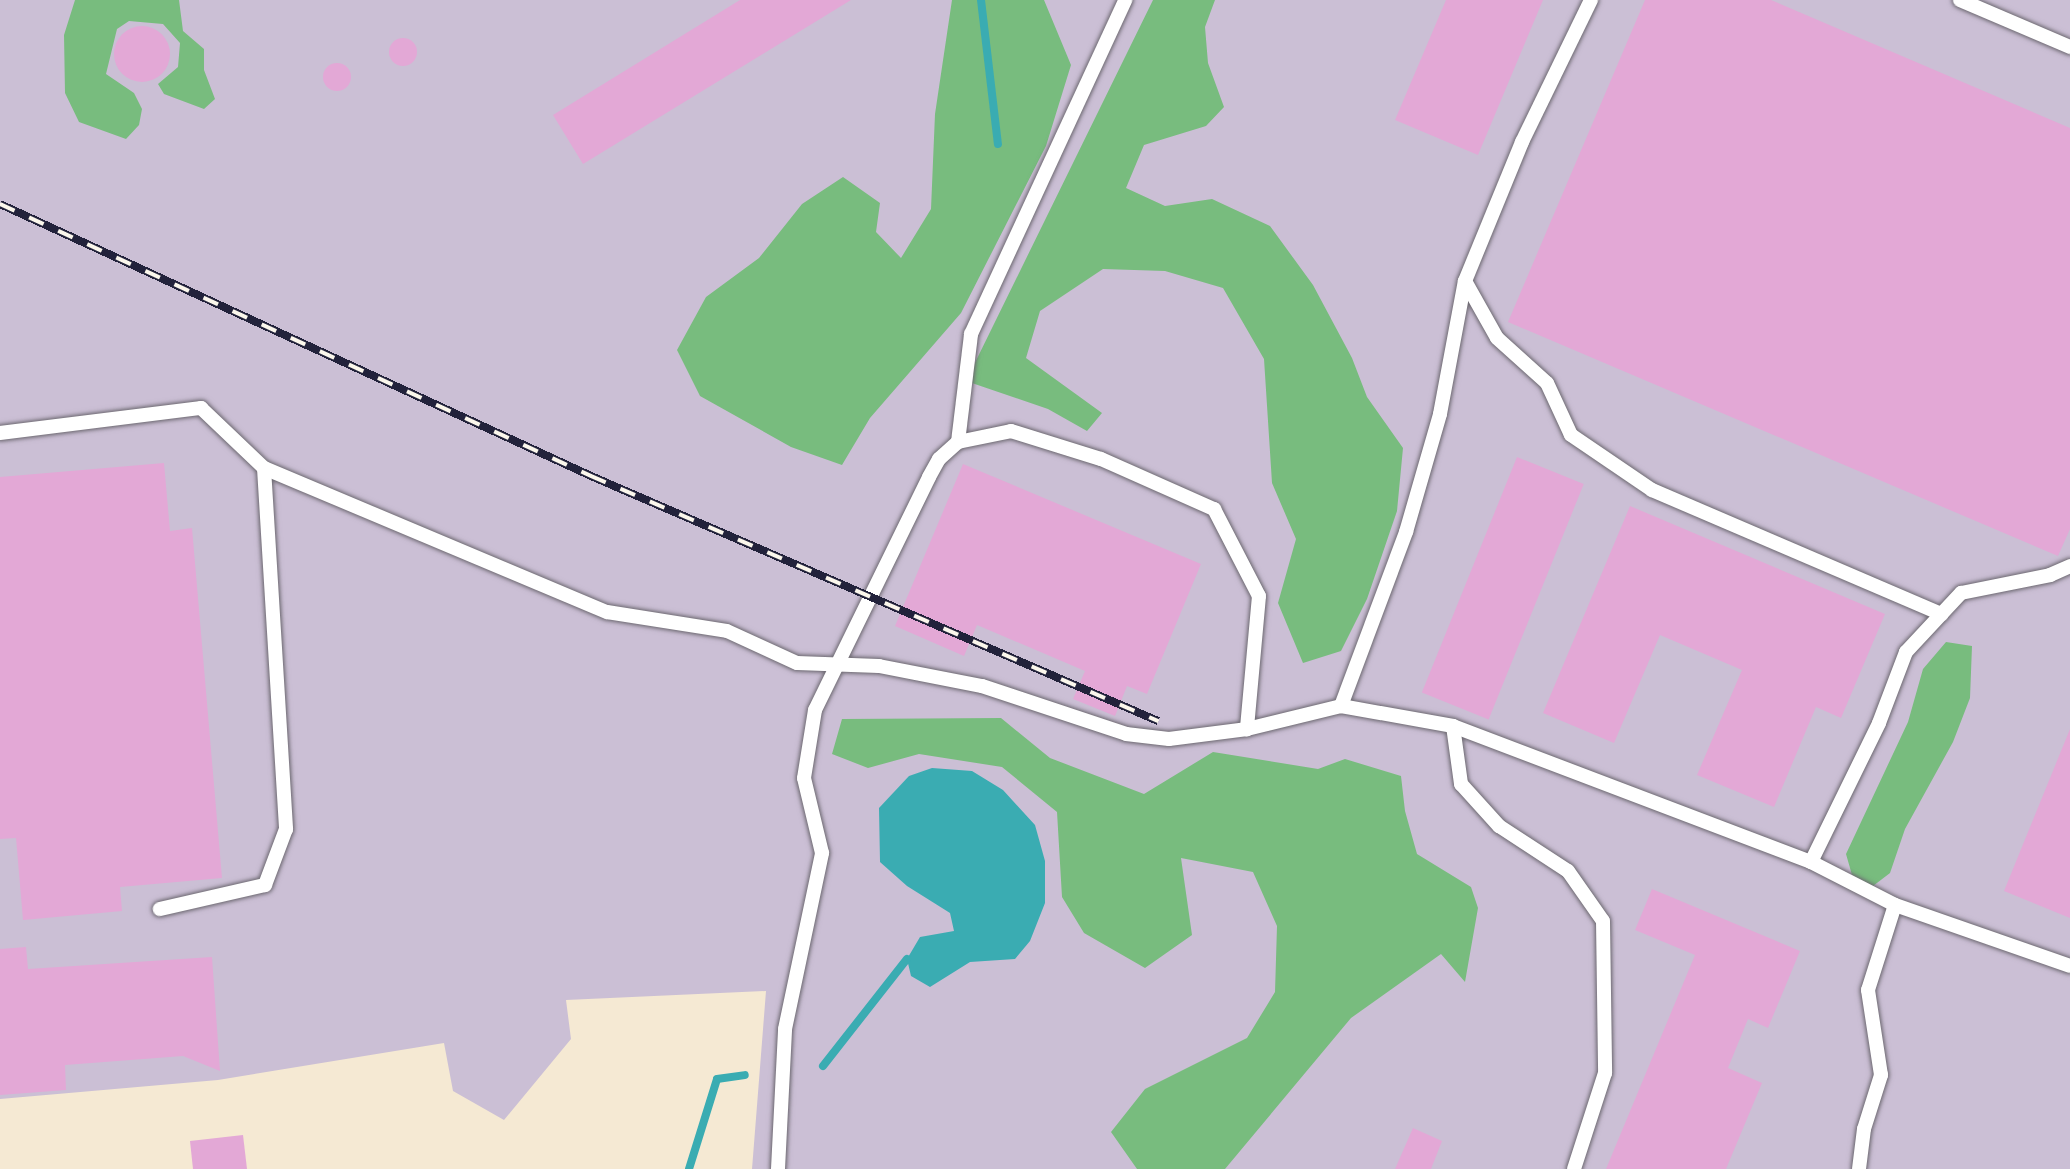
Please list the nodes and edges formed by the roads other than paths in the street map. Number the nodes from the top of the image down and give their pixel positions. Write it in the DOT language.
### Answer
graph roads {
  1 [pos="1125,0"];
  2 [pos="1591,0"];
  3 [pos="1960,0"];
  4 [pos="2070,47"];
  5 [pos="1465,281"];
  6 [pos="0,433"];
  7 [pos="958,442"];
  8 [pos="264,468"];
  9 [pos="2070,566"];
  10 [pos="1942,614"];
  11 [pos="838,662"];
  12 [pos="1341,706"];
  13 [pos="1453,726"];
  14 [pos="1247,729"];
  15 [pos="1811,862"];
  16 [pos="1895,905"];
  17 [pos="160,909"];
  18 [pos="2070,966"];
  19 [pos="778,1169"];
  20 [pos="1574,1169"];
  21 [pos="1859,1169"];
  1 -- 7 [label="lane"];
  2 -- 5 [label="lane"];
  3 -- 4 [label="lane"];
  5 -- 10 [label="lane"];
  5 -- 12 [label="lane"];
  6 -- 8 [label="lane"];
  7 -- 11 [label="lane"];
  7 -- 14 [label="lane"];
  8 -- 11 [label="lane"];
  8 -- 17 [label="lane"];
  9 -- 10 [label="lane"];
  10 -- 15 [label="lane"];
  11 -- 14 [label="lane"];
  11 -- 19 [label="lane"];
  12 -- 13 [label="lane"];
  12 -- 14 [label="lane"];
  13 -- 15 [label="lane"];
  13 -- 20 [label="lane"];
  15 -- 16 [label="lane"];
  16 -- 18 [label="lane"];
  16 -- 21 [label="lane"];
}
